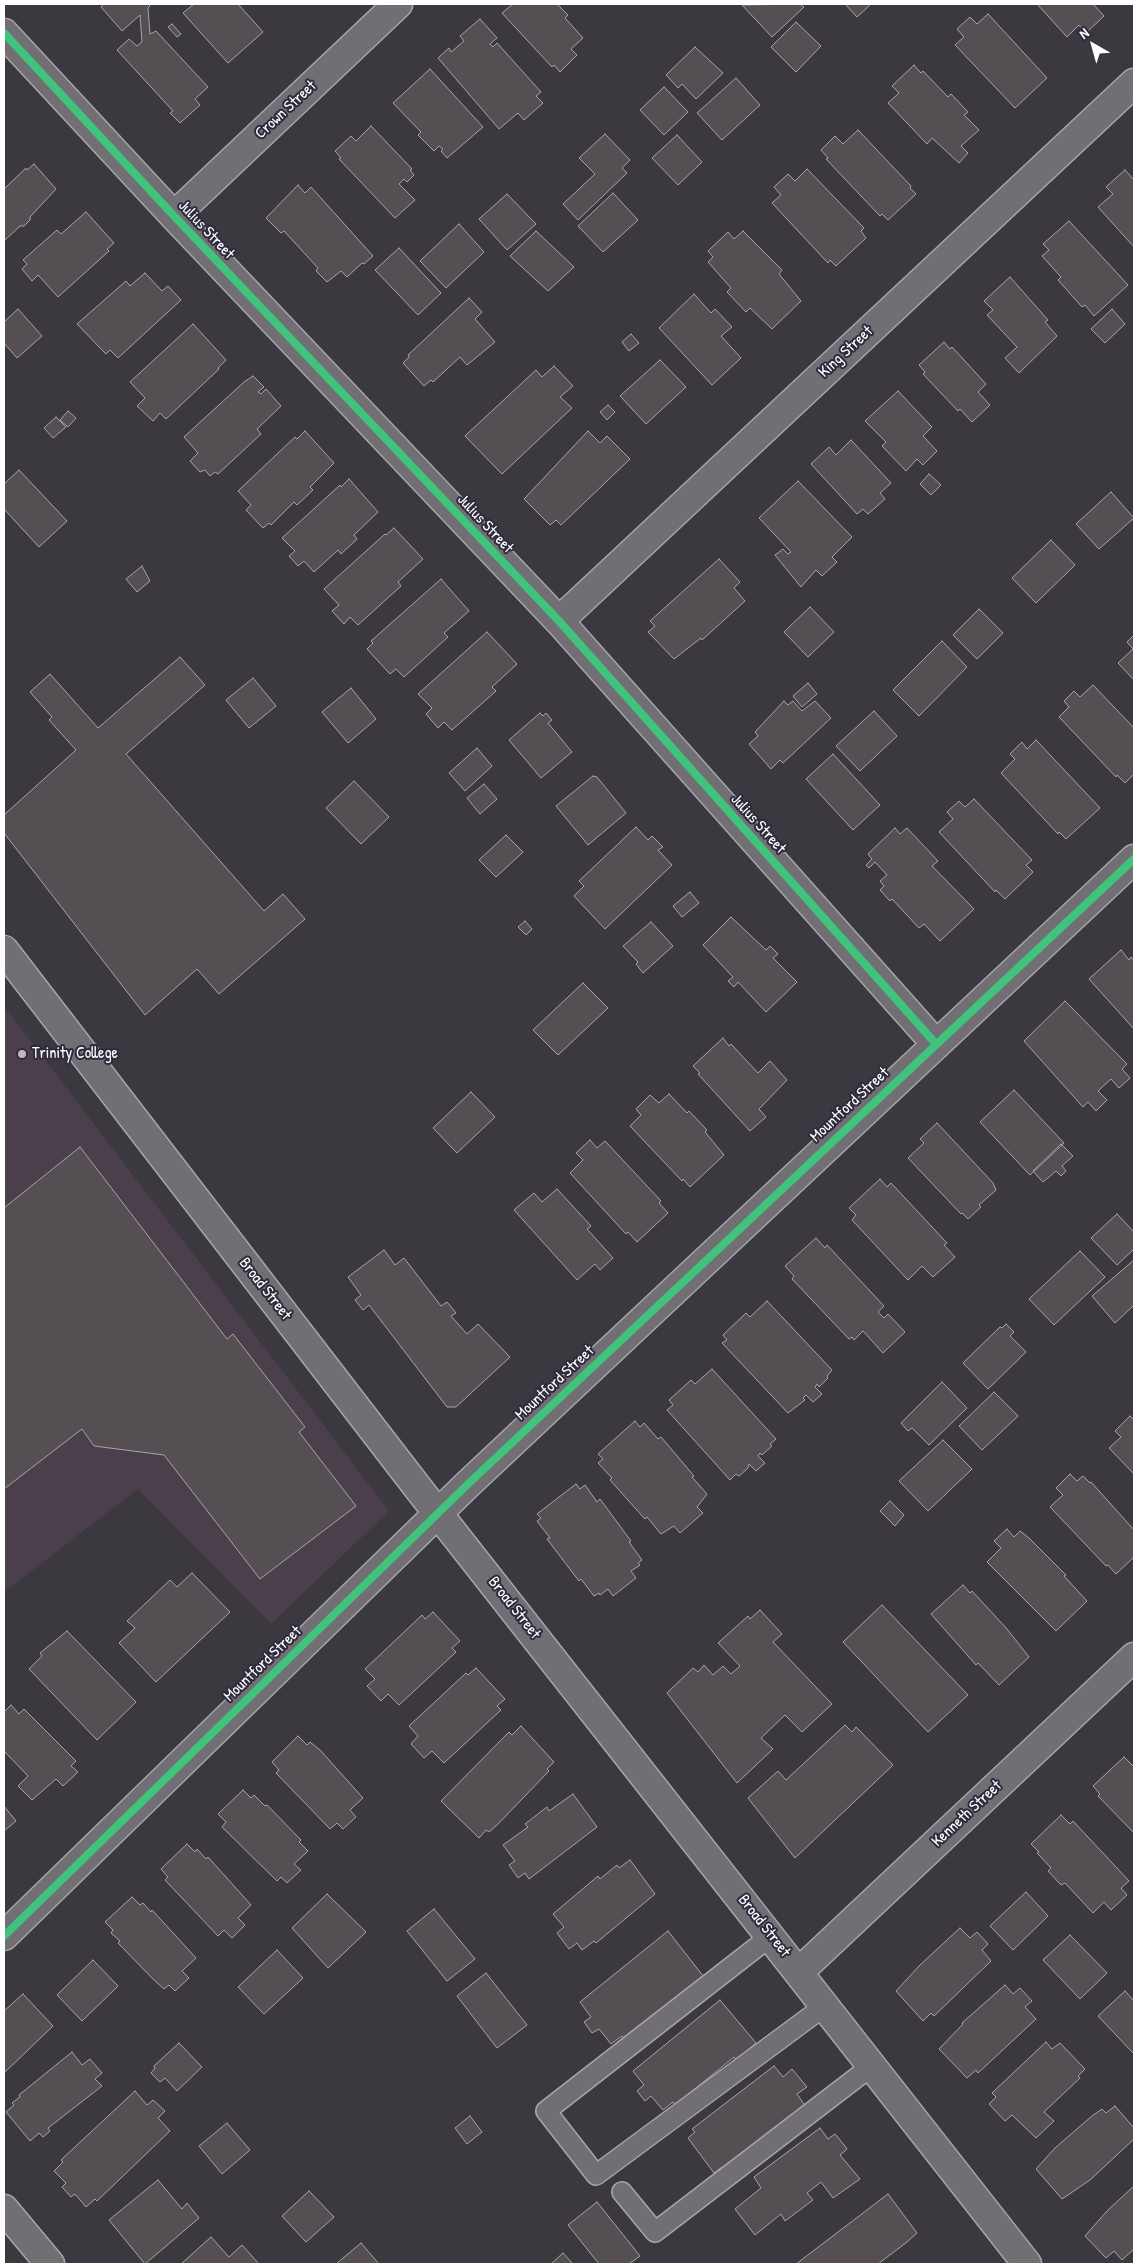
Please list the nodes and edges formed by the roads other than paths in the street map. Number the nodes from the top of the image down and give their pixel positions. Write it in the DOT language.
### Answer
graph roads {
  1 [pos="398,4"];
  2 [pos="4,33"];
  3 [pos="1134,83"];
  4 [pos="174,216"];
  5 [pos="559,622"];
  6 [pos="1134,858"];
  7 [pos="4,950"];
  8 [pos="936,1044"];
  9 [pos="438,1513"];
  10 [pos="1134,1656"];
  11 [pos="4,1936"];
  12 [pos="771,1936"];
  13 [pos="800,1971"];
  14 [pos="826,2005"];
  15 [pos="873,2065"];
  16 [pos="622,2192"];
  17 [pos="4,2209"];
  18 [pos="50,2264"];
  19 [pos="1027,2264"];
  1 -- 4 [label="street, Crown Street"];
  2 -- 4 [label="street, Julius Street"];
  3 -- 5 [label="street, King Street"];
  4 -- 5 [label="street, Julius Street"];
  5 -- 8 [label="street, Julius Street"];
  6 -- 8 [label="street, Mountford Street"];
  7 -- 9 [label="street, Broad Street"];
  8 -- 9 [label="street, Mountford Street"];
  9 -- 11 [label="street, Mountford Street"];
  9 -- 12 [label="street, Broad Street"];
  10 -- 13 [label="street, Kenneth Street"];
  12 -- 13 [label="street, Broad Street"];
  12 -- 14 [label="lane"];
  13 -- 14 [label="street, Broad Street"];
  14 -- 15 [label="street, Broad Street"];
  15 -- 16 [label="lane"];
  15 -- 19 [label="street, Broad Street"];
  17 -- 18 [label="street"];
}
